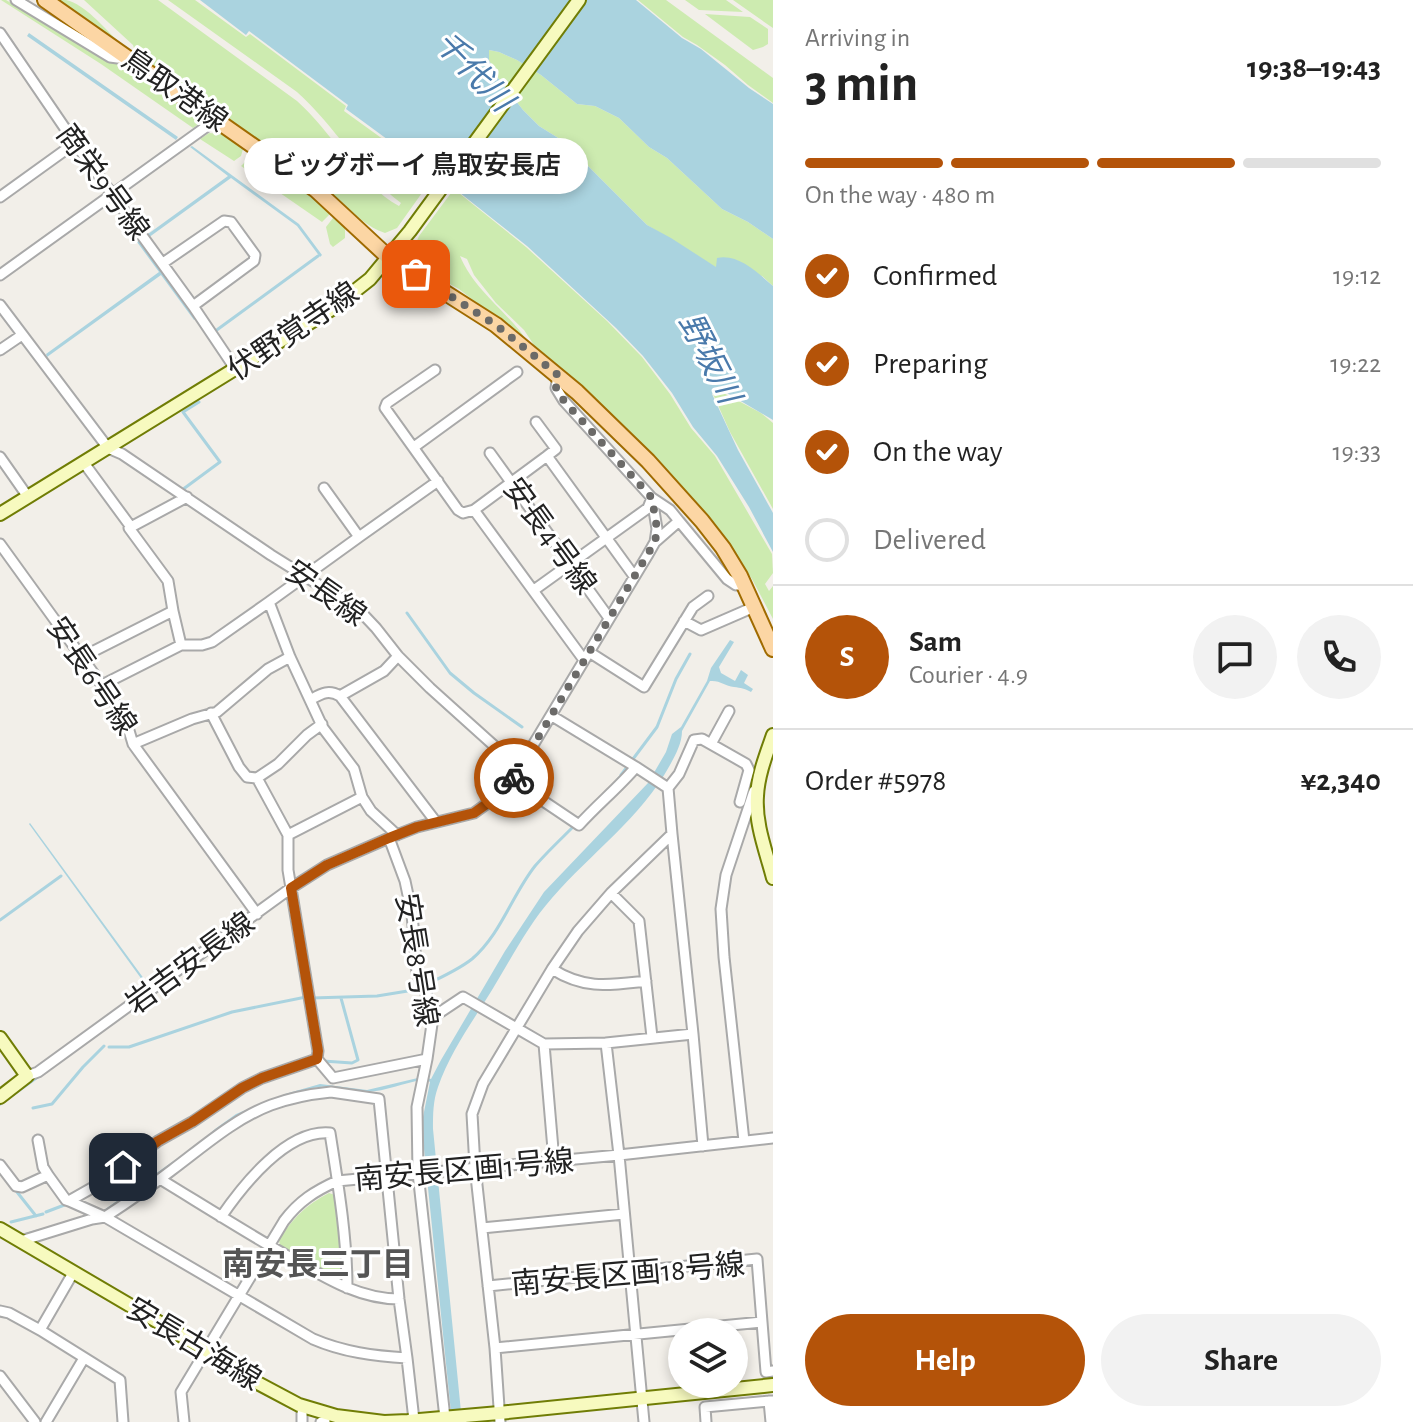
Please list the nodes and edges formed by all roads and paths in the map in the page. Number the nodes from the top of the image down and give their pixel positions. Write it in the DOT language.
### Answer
graph roads {
  1 [pos="16,0"];
  2 [pos="45,0"];
  3 [pos="579,0"];
  4 [pos="0,33"];
  5 [pos="134,61"];
  6 [pos="217,119"];
  7 [pos="75,143"];
  8 [pos="112,195"];
  9 [pos="0,197"];
  10 [pos="389,257"];
  11 [pos="163,263"];
  12 [pos="0,275"];
  13 [pos="0,305"];
  14 [pos="193,306"];
  15 [pos="22,335"];
  16 [pos="0,350"];
  17 [pos="236,370"];
  18 [pos="435,370"];
  19 [pos="517,372"];
  20 [pos="558,375"];
  21 [pos="536,422"];
  22 [pos="414,447"];
  23 [pos="108,448"];
  24 [pos="490,453"];
  25 [pos="547,456"];
  26 [pos="0,457"];
  27 [pos="84,463"];
  28 [pos="438,481"];
  29 [pos="511,482"];
  30 [pos="324,488"];
  31 [pos="28,497"];
  32 [pos="187,497"];
  33 [pos="652,498"];
  34 [pos="474,510"];
  35 [pos="0,514"];
  36 [pos="679,521"];
  37 [pos="131,527"];
  38 [pos="359,537"];
  39 [pos="606,538"];
  40 [pos="655,542"];
  41 [pos="0,544"];
  42 [pos="570,564"];
  43 [pos="304,576"];
  44 [pos="634,576"];
  45 [pos="744,585"];
  46 [pos="534,590"];
  47 [pos="708,596"];
  48 [pos="269,602"];
  49 [pos="754,607"];
  50 [pos="173,611"];
  51 [pos="609,618"];
  52 [pos="684,621"];
  53 [pos="181,645"];
  54 [pos="773,649"];
  55 [pos="398,656"];
  56 [pos="587,656"];
  57 [pos="82,657"];
  58 [pos="290,657"];
  59 [pos="102,685"];
  60 [pos="340,696"];
  61 [pos="310,700"];
  62 [pos="729,711"];
  63 [pos="211,713"];
  64 [pos="552,716"];
  65 [pos="322,724"];
  66 [pos="773,735"];
  67 [pos="133,744"];
  68 [pos="711,744"];
  69 [pos="636,767"];
  70 [pos="762,767"];
  71 [pos="520,769"];
  72 [pos="257,778"];
  73 [pos="512,780"];
  74 [pos="668,788"];
  75 [pos="362,797"];
  76 [pos="740,802"];
  77 [pos="436,822"];
  78 [pos="672,834"];
  79 [pos="288,835"];
  80 [pos="393,837"];
  81 [pos="773,878"];
  82 [pos="291,888"];
  83 [pos="611,893"];
  84 [pos="257,914"];
  85 [pos="552,969"];
  86 [pos="646,981"];
  87 [pos="433,1017"];
  88 [pos="516,1029"];
  89 [pos="693,1034"];
  90 [pos="652,1037"];
  91 [pos="0,1038"];
  92 [pos="606,1043"];
  93 [pos="544,1044"];
  94 [pos="317,1059"];
  95 [pos="427,1059"];
  96 [pos="27,1076"];
  97 [pos="333,1078"];
  98 [pos="331,1092"];
  99 [pos="0,1097"];
  100 [pos="773,1138"];
  101 [pos="38,1140"];
  102 [pos="744,1141"];
  103 [pos="703,1146"];
  104 [pos="619,1155"];
  105 [pos="554,1161"];
  106 [pos="0,1165"];
  107 [pos="475,1167"];
  108 [pos="418,1173"];
  109 [pos="48,1175"];
  110 [pos="387,1177"];
  111 [pos="160,1179"];
  112 [pos="337,1181"];
  113 [pos="69,1201"];
  114 [pos="624,1214"];
  115 [pos="105,1217"];
  116 [pos="221,1217"];
  117 [pos="482,1228"];
  118 [pos="0,1229"];
  119 [pos="21,1241"];
  120 [pos="270,1246"];
  121 [pos="73,1273"];
  122 [pos="630,1273"];
  123 [pos="488,1286"];
  124 [pos="347,1288"];
  125 [pos="238,1295"];
  126 [pos="399,1299"];
  127 [pos="0,1311"];
  128 [pos="762,1322"];
  129 [pos="40,1330"];
  130 [pos="636,1335"];
  131 [pos="495,1348"];
  132 [pos="206,1350"];
  133 [pos="84,1358"];
  134 [pos="407,1358"];
  135 [pos="773,1371"];
  136 [pos="0,1376"];
  137 [pos="773,1385"];
  138 [pos="748,1388"];
  139 [pos="668,1395"];
  140 [pos="642,1398"];
  141 [pos="704,1398"];
  142 [pos="771,1401"];
  143 [pos="705,1407"];
  144 [pos="448,1418"];
  145 [pos="500,1418"];
  146 [pos="410,1421"];
  147 [pos="35,1422"];
  148 [pos="46,1422"];
  149 [pos="123,1422"];
  150 [pos="184,1422"];
  151 [pos="644,1422"];
  152 [pos="706,1422"];
  153 [pos="771,1422"];
  1 -- 5 [label="street"];
  2 -- 5 [label="main road, 鳥取港線"];
  3 -- 10 [label="street, 伏野覚寺線"];
  4 -- 7 [label="street, 商栄9号線"];
  5 -- 6 [label="main road, 鳥取港線"];
  6 -- 8 [label="street"];
  6 -- 10 [label="main road, 鳥取港線"];
  7 -- 8 [label="street, 商栄9号線"];
  7 -- 9 [label="street"];
  8 -- 11 [label="street, 商栄9号線"];
  8 -- 12 [label="street"];
  10 -- 17 [label="street, 伏野覚寺線"];
  10 -- 20 [label="main road, 鳥取港線"];
  11 -- 14 [label="street, 商栄9号線"];
  11 -- 14 [label="street"];
  13 -- 15 [label="street"];
  14 -- 17 [label="street, 商栄9号線"];
  15 -- 16 [label="street"];
  15 -- 23 [label="street"];
  17 -- 23 [label="street, 伏野覚寺線"];
  18 -- 22 [label="street"];
  19 -- 22 [label="street"];
  20 -- 33 [label="street"];
  20 -- 45 [label="main road, 鳥取港線"];
  21 -- 25 [label="street"];
  22 -- 28 [label="street"];
  23 -- 27 [label="street, 伏野覚寺線"];
  23 -- 32 [label="street, 安長線"];
  24 -- 29 [label="street, 安長4号線"];
  25 -- 29 [label="street"];
  25 -- 39 [label="street"];
  26 -- 31 [label="street"];
  27 -- 31 [label="street, 伏野覚寺線"];
  27 -- 37 [label="street"];
  28 -- 34 [label="street"];
  28 -- 38 [label="street"];
  29 -- 34 [label="street"];
  29 -- 42 [label="street, 安長4号線"];
  30 -- 38 [label="street"];
  31 -- 35 [label="street, 伏野覚寺線"];
  32 -- 37 [label="street"];
  32 -- 43 [label="street, 安長線"];
  33 -- 36 [label="street"];
  33 -- 39 [label="street"];
  33 -- 40 [label="street"];
  34 -- 46 [label="street"];
  36 -- 40 [label="street, 岩吉安長線"];
  36 -- 45 [label="street"];
  37 -- 50 [label="street"];
  38 -- 43 [label="street"];
  39 -- 42 [label="street"];
  39 -- 44 [label="street"];
  40 -- 44 [label="street, 岩吉安長線"];
  41 -- 57 [label="street, 安長6号線"];
  42 -- 46 [label="street"];
  42 -- 51 [label="street, 安長4号線"];
  43 -- 48 [label="street"];
  43 -- 55 [label="street, 安長線"];
  44 -- 51 [label="street, 岩吉安長線"];
  45 -- 49 [label="main road, 鳥取港線"];
  46 -- 56 [label="street"];
  47 -- 52 [label="street"];
  48 -- 53 [label="street"];
  48 -- 58 [label="street, 安長8号線"];
  49 -- 52 [label="street"];
  49 -- 54 [label="main road, 鳥取港線"];
  50 -- 53 [label="street"];
  50 -- 57 [label="street"];
  51 -- 56 [label="street, 岩吉安長線"];
  52 -- 56 [label="street"];
  53 -- 59 [label="street"];
  55 -- 60 [label="street"];
  55 -- 71 [label="street, 安長線"];
  56 -- 64 [label="street, 岩吉安長線"];
  57 -- 59 [label="street, 安長6号線"];
  58 -- 61 [label="street, 安長8号線"];
  58 -- 63 [label="street, 安長6号線"];
  59 -- 67 [label="street, 安長6号線"];
  60 -- 61 [label="street"];
  60 -- 77 [label="street"];
  61 -- 65 [label="street, 安長8号線"];
  62 -- 68 [label="street"];
  63 -- 67 [label="street, 安長6号線"];
  63 -- 72 [label="street"];
  64 -- 69 [label="street"];
  64 -- 71 [label="street, 岩吉安長線"];
  65 -- 72 [label="street"];
  65 -- 75 [label="street, 安長8号線"];
  66 -- 70 [label="street"];
  67 -- 84 [label="street"];
  68 -- 74 [label="street"];
  68 -- 76 [label="street"];
  69 -- 73 [label="street"];
  69 -- 74 [label="street"];
  70 -- 81 [label="street"];
  70 -- 102 [label="street"];
  71 -- 73 [label="street, 岩吉安長線"];
  72 -- 79 [label="street"];
  73 -- 77 [label="street, 岩吉安長線"];
  74 -- 78 [label="street"];
  75 -- 79 [label="street"];
  75 -- 80 [label="street, 安長8号線"];
  77 -- 80 [label="street, 岩吉安長線"];
  78 -- 83 [label="street"];
  78 -- 89 [label="street"];
  79 -- 82 [label="street"];
  80 -- 82 [label="street, 岩吉安長線"];
  80 -- 87 [label="street, 安長8号線"];
  82 -- 84 [label="street, 岩吉安長線"];
  82 -- 94 [label="street"];
  83 -- 85 [label="street"];
  83 -- 86 [label="street"];
  84 -- 96 [label="street, 岩吉安長線"];
  85 -- 86 [label="street"];
  85 -- 88 [label="street"];
  86 -- 90 [label="street"];
  87 -- 88 [label="street"];
  87 -- 95 [label="street, 安長8号線"];
  88 -- 93 [label="street"];
  88 -- 107 [label="street"];
  89 -- 90 [label="street"];
  89 -- 103 [label="street"];
  90 -- 92 [label="street"];
  91 -- 96 [label="street"];
  92 -- 93 [label="street"];
  92 -- 104 [label="street"];
  93 -- 105 [label="street"];
  94 -- 97 [label="street"];
  94 -- 113 [label="street"];
  95 -- 97 [label="street, 安長8号線"];
  95 -- 108 [label="street"];
  96 -- 99 [label="street, 岩吉安長線"];
  97 -- 98 [label="street"];
  98 -- 110 [label="street"];
  98 -- 111 [label="street"];
  100 -- 102 [label="street, 南安長区画1号線"];
  101 -- 109 [label="street"];
  102 -- 103 [label="street, 南安長区画1号線"];
  103 -- 104 [label="street, 南安長区画1号線"];
  104 -- 105 [label="street, 南安長区画1号線"];
  104 -- 114 [label="street"];
  105 -- 107 [label="street, 南安長区画1号線"];
  106 -- 109 [label="street"];
  107 -- 108 [label="street, 南安長区画1号線"];
  107 -- 117 [label="street"];
  108 -- 110 [label="street, 南安長区画1号線"];
  108 -- 144 [label="street"];
  109 -- 113 [label="street"];
  110 -- 112 [label="street, 南安長区画1号線"];
  110 -- 126 [label="street"];
  111 -- 115 [label="street"];
  111 -- 116 [label="street"];
  112 -- 116 [label="street"];
  112 -- 120 [label="street, 南安長区画1号線"];
  112 -- 124 [label="street"];
  113 -- 115 [label="street"];
  114 -- 117 [label="street"];
  114 -- 122 [label="street"];
  115 -- 119 [label="street"];
  115 -- 125 [label="street"];
  116 -- 120 [label="street"];
  117 -- 123 [label="street"];
  118 -- 119 [label="street, 安長古海線"];
  119 -- 121 [label="street, 安長古海線"];
  120 -- 124 [label="street"];
  120 -- 125 [label="street, 南安長区画1号線"];
  121 -- 129 [label="street"];
  121 -- 132 [label="street, 安長古海線"];
  122 -- 123 [label="street, 南安長区画18号線"];
  122 -- 128 [label="street, 南安長区画18号線"];
  122 -- 130 [label="street"];
  123 -- 131 [label="street"];
  124 -- 126 [label="street"];
  125 -- 132 [label="street, 南安長区画1号線"];
  125 -- 134 [label="street"];
  126 -- 134 [label="street"];
  127 -- 129 [label="street"];
  128 -- 130 [label="street"];
  128 -- 135 [label="street"];
  129 -- 133 [label="street"];
  130 -- 131 [label="street"];
  130 -- 140 [label="street"];
  131 -- 145 [label="street"];
  132 -- 146 [label="street, 安長古海線"];
  132 -- 150 [label="street, 南安長区画1号線"];
  133 -- 148 [label="street"];
  133 -- 149 [label="street"];
  134 -- 146 [label="street"];
  136 -- 147 [label="street"];
  137 -- 138 [label="street"];
  139 -- 140 [label="street"];
  140 -- 145 [label="street"];
  140 -- 151 [label="street"];
  141 -- 143 [label="street"];
  142 -- 143 [label="street"];
  142 -- 153 [label="street"];
  143 -- 152 [label="street"];
  144 -- 145 [label="street, 安長古海線"];
  144 -- 146 [label="street, 安長古海線"];
}
